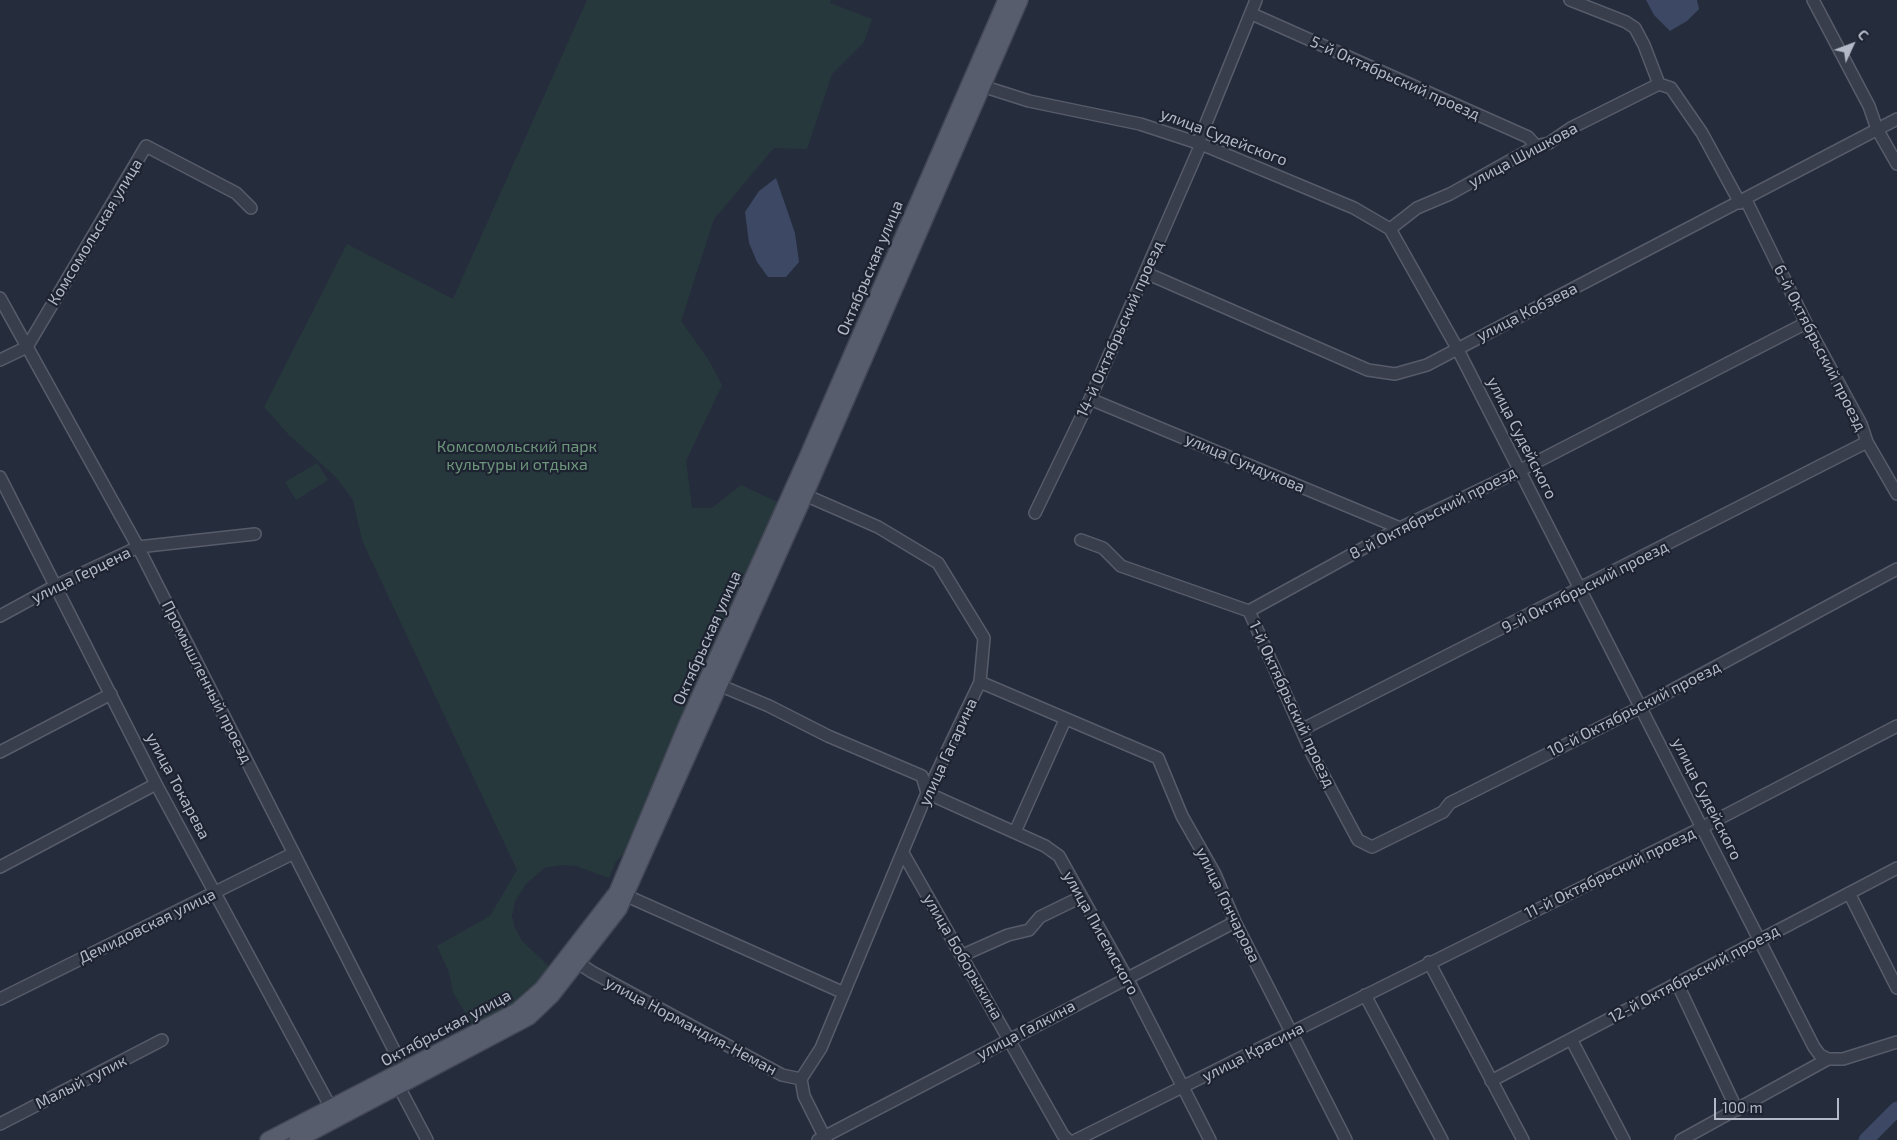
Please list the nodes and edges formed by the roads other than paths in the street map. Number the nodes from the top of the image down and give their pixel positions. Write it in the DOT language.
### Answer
graph roads {
  1 [pos="1006,0"];
  2 [pos="1020,0"];
  3 [pos="1256,0"];
  4 [pos="1570,0"];
  5 [pos="1817,1"];
  6 [pos="1252,14"];
  7 [pos="976,84"];
  8 [pos="1659,84"];
  9 [pos="1897,119"];
  10 [pos="1877,129"];
  11 [pos="1199,143"];
  12 [pos="1536,146"];
  13 [pos="1897,164"];
  14 [pos="1743,201"];
  15 [pos="251,208"];
  16 [pos="1390,229"];
  17 [pos="1146,273"];
  18 [pos="0,298"];
  19 [pos="1806,323"];
  20 [pos="27,347"];
  21 [pos="1456,348"];
  22 [pos="0,360"];
  23 [pos="1090,398"];
  24 [pos="1867,442"];
  25 [pos="1519,471"];
  26 [pos="0,477"];
  27 [pos="1897,494"];
  28 [pos="805,495"];
  29 [pos="1035,513"];
  30 [pos="1400,528"];
  31 [pos="255,534"];
  32 [pos="1081,540"];
  33 [pos="138,547"];
  34 [pos="1897,569"];
  35 [pos="55,586"];
  36 [pos="1579,590"];
  37 [pos="1249,611"];
  38 [pos="0,616"];
  39 [pos="980,682"];
  40 [pos="719,684"];
  41 [pos="111,694"];
  42 [pos="1641,708"];
  43 [pos="1065,720"];
  44 [pos="1897,726"];
  45 [pos="1303,729"];
  46 [pos="0,752"];
  47 [pos="156,784"];
  48 [pos="927,793"];
  49 [pos="1701,828"];
  50 [pos="1015,832"];
  51 [pos="1372,847"];
  52 [pos="294,853"];
  53 [pos="903,853"];
  54 [pos="0,867"];
  55 [pos="1897,868"];
  56 [pos="215,892"];
  57 [pos="1849,893"];
  58 [pos="622,894"];
  59 [pos="1081,897"];
  60 [pos="1235,922"];
  61 [pos="1759,939"];
  62 [pos="963,955"];
  63 [pos="1430,962"];
  64 [pos="578,963"];
  65 [pos="1127,978"];
  66 [pos="1677,983"];
  67 [pos="1897,988"];
  68 [pos="844,993"];
  69 [pos="1365,995"];
  70 [pos="0,999"];
  71 [pos="1291,1032"];
  72 [pos="1010,1039"];
  73 [pos="1571,1039"];
  74 [pos="162,1040"];
  75 [pos="1897,1042"];
  76 [pos="1828,1059"];
  77 [pos="801,1079"];
  78 [pos="399,1080"];
  79 [pos="1491,1081"];
  80 [pos="1183,1088"];
  81 [pos="1738,1110"];
  82 [pos="334,1113"];
  83 [pos="0,1124"];
  84 [pos="823,1139"];
  85 [pos="268,1140"];
  86 [pos="296,1140"];
  87 [pos="427,1140"];
  88 [pos="1068,1140"];
  89 [pos="1076,1140"];
  90 [pos="1210,1140"];
  91 [pos="1346,1140"];
  92 [pos="1442,1140"];
  93 [pos="1523,1140"];
  94 [pos="1624,1140"];
  95 [pos="1681,1140"];
  1 -- 7 [label="main road, Октябрьская улица"];
  2 -- 7 [label="main road, Октябрьская улица"];
  3 -- 6 [label="street, 14-й Октябрьский проезд"];
  4 -- 8 [label="street"];
  5 -- 10 [label="street"];
  6 -- 11 [label="street, 14-й Октябрьский проезд"];
  6 -- 12 [label="street, 5-й Октябрьский проезд"];
  7 -- 11 [label="street, улица Судейского"];
  7 -- 28 [label="main road, Октябрьская улица"];
  7 -- 58 [label="main road, Октябрьская улица"];
  8 -- 12 [label="street, улица Шишкова"];
  8 -- 14 [label="street, 6-й Октябрьский проезд"];
  9 -- 10 [label="street, улица Кобзева"];
  10 -- 13 [label="street"];
  10 -- 14 [label="street, улица Кобзева"];
  11 -- 16 [label="street, улица Судейского"];
  11 -- 17 [label="street, 14-й Октябрьский проезд"];
  12 -- 16 [label="street, улица Шишкова"];
  14 -- 19 [label="street, 6-й Октябрьский проезд"];
  14 -- 21 [label="street, улица Кобзева"];
  15 -- 20 [label="street, Комсомольская улица"];
  16 -- 21 [label="street, улица Судейского"];
  17 -- 21 [label="street, улица Кобзева"];
  17 -- 23 [label="street, 14-й Октябрьский проезд"];
  18 -- 20 [label="street, Промышленный проезд"];
  19 -- 24 [label="street, 6-й Октябрьский проезд"];
  19 -- 25 [label="street, 8-й Октябрьский проезд"];
  20 -- 22 [label="street"];
  20 -- 33 [label="street, Промышленный проезд"];
  21 -- 25 [label="street, улица Судейского"];
  23 -- 29 [label="street, 14-й Октябрьский проезд"];
  23 -- 30 [label="street, улица Сундукова"];
  24 -- 27 [label="street, 6-й Октябрьский проезд"];
  24 -- 36 [label="street, 9-й Октябрьский проезд"];
  25 -- 30 [label="street, 8-й Октябрьский проезд"];
  25 -- 36 [label="street, улица Судейского"];
  26 -- 35 [label="street, улица Токарева"];
  28 -- 39 [label="street, улица Гагарина"];
  28 -- 40 [label="main road, Октябрьская улица"];
  30 -- 37 [label="street, 8-й Октябрьский проезд"];
  31 -- 33 [label="street, улица Герцена"];
  32 -- 37 [label="street, 1-й Октябрьский проезд"];
  33 -- 35 [label="street, улица Герцена"];
  33 -- 52 [label="street, Промышленный проезд"];
  34 -- 42 [label="street, 10-й Октябрьский проезд"];
  35 -- 38 [label="street, улица Герцена"];
  35 -- 41 [label="street, улица Токарева"];
  36 -- 42 [label="street, улица Судейского"];
  36 -- 45 [label="street, 9-й Октябрьский проезд"];
  37 -- 45 [label="street, 1-й Октябрьский проезд"];
  39 -- 43 [label="street, улица Гончарова"];
  39 -- 48 [label="street, улица Гагарина"];
  40 -- 48 [label="street"];
  40 -- 58 [label="main road, Октябрьская улица"];
  41 -- 46 [label="street"];
  41 -- 47 [label="street, улица Токарева"];
  42 -- 49 [label="street, улица Судейского"];
  42 -- 51 [label="street, 10-й Октябрьский проезд"];
  43 -- 50 [label="street"];
  43 -- 60 [label="street, улица Гончарова"];
  44 -- 49 [label="street, 11-й Октябрьский проезд"];
  45 -- 51 [label="street, 1-й Октябрьский проезд"];
  47 -- 54 [label="street"];
  47 -- 56 [label="street, улица Токарева"];
  48 -- 50 [label="street, улица Писемского"];
  48 -- 53 [label="street, улица Гагарина"];
  49 -- 61 [label="street, улица Судейского"];
  49 -- 63 [label="street, 11-й Октябрьский проезд"];
  50 -- 59 [label="street, улица Писемского"];
  52 -- 56 [label="street, Демидовская улица"];
  52 -- 78 [label="street, Промышленный проезд"];
  53 -- 62 [label="street, улица Боборыкина"];
  53 -- 68 [label="street, улица Гагарина"];
  55 -- 57 [label="street, 12-й Октябрьский проезд"];
  56 -- 70 [label="street, Демидовская улица"];
  56 -- 82 [label="street, улица Токарева"];
  57 -- 61 [label="street, 12-й Октябрьский проезд"];
  57 -- 67 [label="street"];
  58 -- 64 [label="main road, Октябрьская улица"];
  58 -- 68 [label="street"];
  58 -- 78 [label="main road, Октябрьская улица"];
  59 -- 62 [label="street"];
  59 -- 65 [label="street, улица Писемского"];
  60 -- 65 [label="street, улица Галкина"];
  60 -- 71 [label="street, улица Гончарова"];
  61 -- 66 [label="street, 12-й Октябрьский проезд"];
  61 -- 76 [label="street, улица Судейского"];
  62 -- 72 [label="street, улица Боборыкина"];
  63 -- 69 [label="street, улица Красина"];
  63 -- 79 [label="street"];
  64 -- 77 [label="street, улица Нормандия-Неман"];
  64 -- 78 [label="main road, Октябрьская улица"];
  65 -- 72 [label="street, улица Галкина"];
  65 -- 80 [label="street, улица Писемского"];
  66 -- 73 [label="street, 12-й Октябрьский проезд"];
  66 -- 81 [label="street"];
  68 -- 77 [label="street, улица Гагарина"];
  69 -- 71 [label="street, улица Красина"];
  69 -- 92 [label="street"];
  71 -- 80 [label="street, улица Красина"];
  71 -- 91 [label="street, улица Гончарова"];
  72 -- 84 [label="street, улица Галкина"];
  72 -- 88 [label="street, улица Боборыкина"];
  73 -- 79 [label="street, 12-й Октябрьский проезд"];
  73 -- 94 [label="street"];
  74 -- 83 [label="street, Малый тупик"];
  75 -- 76 [label="street"];
  76 -- 81 [label="street"];
  77 -- 84 [label="street"];
  78 -- 82 [label="main road, Октябрьская улица"];
  78 -- 87 [label="street"];
  79 -- 93 [label="street"];
  80 -- 89 [label="street, улица Красина"];
  80 -- 90 [label="street, улица Писемского"];
  81 -- 95 [label="street"];
  82 -- 85 [label="main road, Октябрьская улица"];
  82 -- 86 [label="main road, Октябрьская улица"];
}
